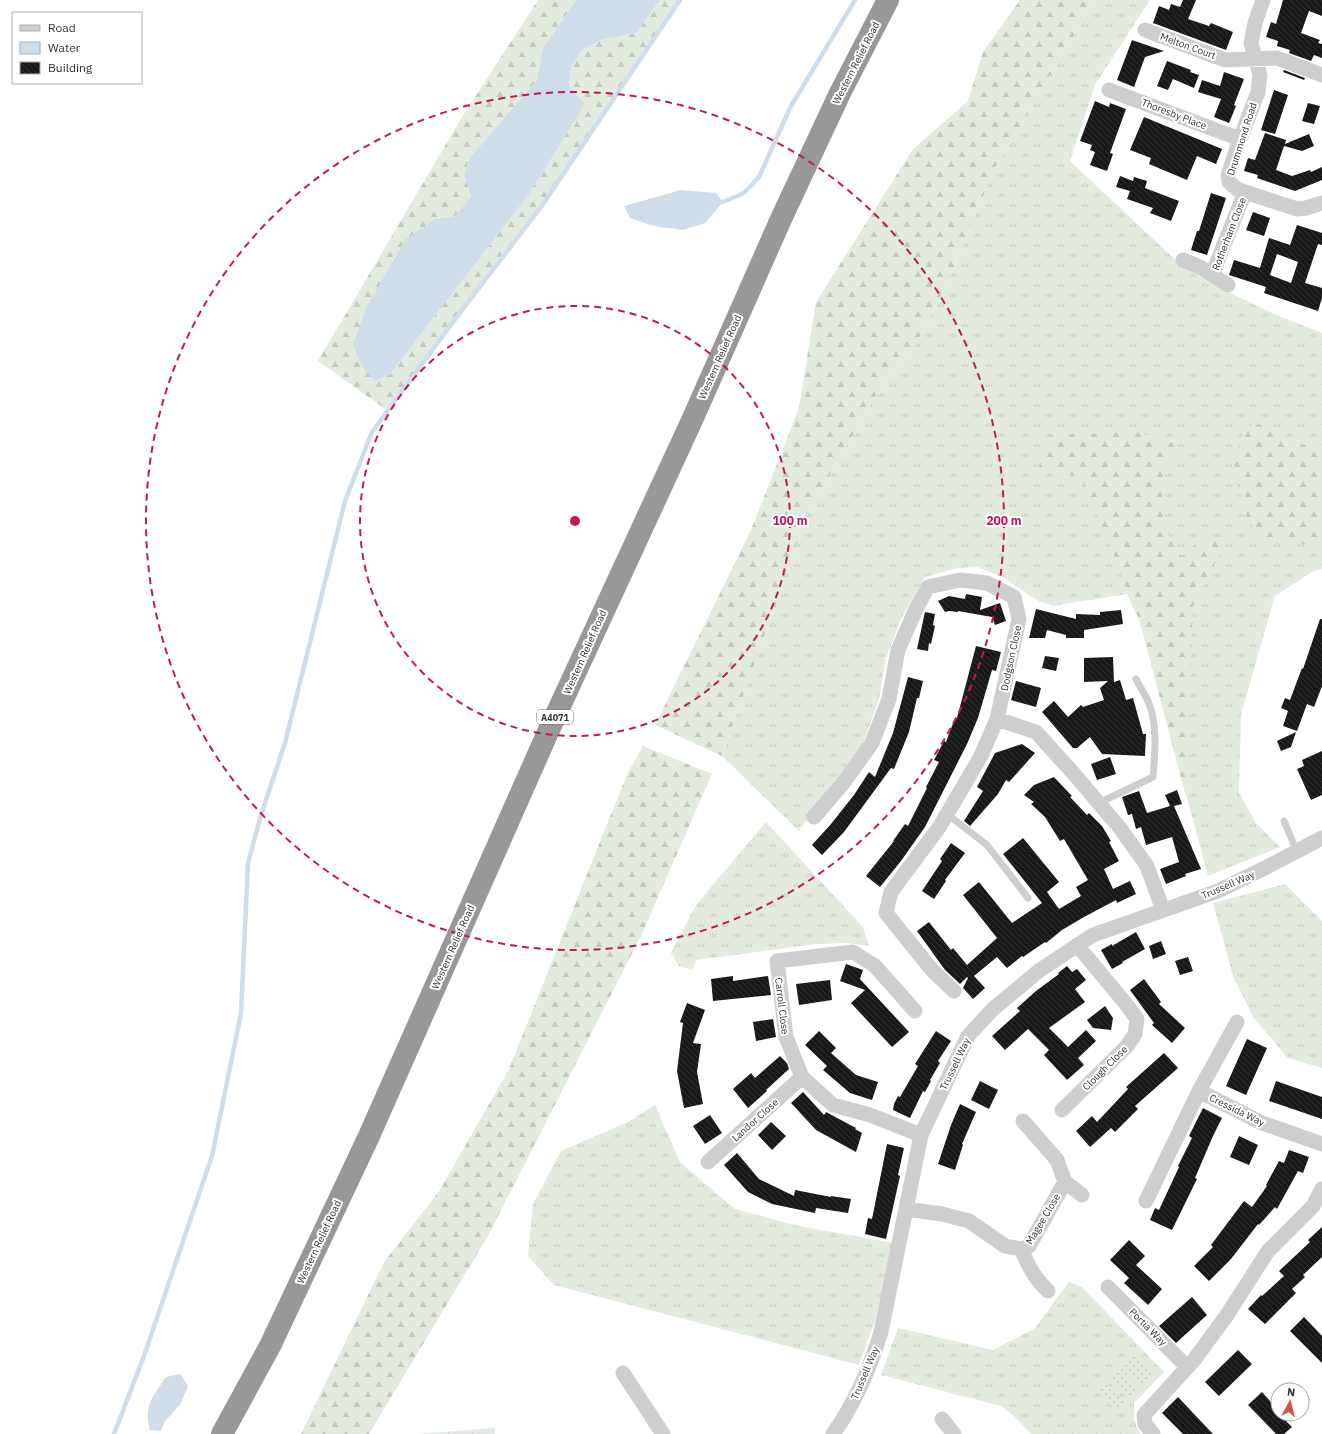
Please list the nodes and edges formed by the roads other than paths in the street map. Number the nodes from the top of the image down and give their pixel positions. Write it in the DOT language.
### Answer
graph roads {
  1 [pos="888,0"];
  2 [pos="1263,0"];
  3 [pos="1145,30"];
  4 [pos="1256,58"];
  5 [pos="1322,75"];
  6 [pos="1109,90"];
  7 [pos="1240,139"];
  8 [pos="1245,192"];
  9 [pos="1322,203"];
  10 [pos="1183,260"];
  11 [pos="1212,275"];
  12 [pos="1228,285"];
  13 [pos="1136,679"];
  14 [pos="997,719"];
  15 [pos="1099,803"];
  16 [pos="947,814"];
  17 [pos="814,817"];
  18 [pos="1284,821"];
  19 [pos="1322,838"];
  20 [pos="1297,852"];
  21 [pos="1028,898"];
  22 [pos="1163,910"];
  23 [pos="1077,945"];
  24 [pos="954,991"];
  25 [pos="915,1011"];
  26 [pos="1237,1022"];
  27 [pos="802,1077"];
  28 [pos="1199,1091"];
  29 [pos="1062,1110"];
  30 [pos="1023,1121"];
  31 [pos="921,1134"];
  32 [pos="1322,1144"];
  33 [pos="708,1162"];
  34 [pos="1065,1182"];
  35 [pos="1322,1189"];
  36 [pos="1082,1195"];
  37 [pos="1146,1201"];
  38 [pos="906,1209"];
  39 [pos="1020,1249"];
  40 [pos="1108,1287"];
  41 [pos="1048,1290"];
  42 [pos="1187,1367"];
  43 [pos="623,1373"];
  44 [pos="942,1419"];
  45 [pos="222,1434"];
  46 [pos="663,1434"];
  47 [pos="833,1434"];
  48 [pos="954,1434"];
  49 [pos="1154,1434"];
  1 -- 45 [label="highway, Western Relief Road / A4071"];
  2 -- 4 [label="street, Drummond Road"];
  3 -- 4 [label="street, Melton Court"];
  4 -- 5 [label="street, Melton Court"];
  4 -- 7 [label="street, Drummond Road"];
  6 -- 7 [label="street, Thoresby Place"];
  7 -- 8 [label="street, Drummond Road"];
  8 -- 9 [label="street, Drummond Road"];
  8 -- 11 [label="street, Rotherham Close"];
  10 -- 11 [label="street, Rotherham Close"];
  11 -- 12 [label="street, Rotherham Close"];
  13 -- 15 [label="lane"];
  14 -- 15 [label="street"];
  14 -- 16 [label="street, Dodgson Close"];
  14 -- 17 [label="street, Dodgson Close"];
  15 -- 22 [label="street"];
  16 -- 21 [label="lane"];
  16 -- 24 [label="street, Dodgson Close"];
  18 -- 20 [label="lane"];
  19 -- 20 [label="street, Trussell Way"];
  20 -- 22 [label="street, Trussell Way"];
  22 -- 23 [label="street, Trussell Way"];
  23 -- 29 [label="street, Clough Close"];
  23 -- 31 [label="street, Trussell Way"];
  25 -- 27 [label="street, Carroll Close"];
  26 -- 28 [label="street"];
  27 -- 31 [label="street, Carroll Close"];
  27 -- 33 [label="street, Landor Close"];
  28 -- 32 [label="street, Cressida Way"];
  28 -- 37 [label="street, Cressida Way"];
  30 -- 34 [label="street"];
  31 -- 38 [label="street, Trussell Way"];
  34 -- 36 [label="street"];
  34 -- 39 [label="street, Magee Close"];
  35 -- 42 [label="street"];
  38 -- 39 [label="street, Magee Close"];
  38 -- 47 [label="street, Trussell Way"];
  39 -- 41 [label="street"];
  40 -- 42 [label="street, Portia Way"];
  42 -- 49 [label="street"];
  43 -- 46 [label="street"];
  44 -- 48 [label="street"];
}
